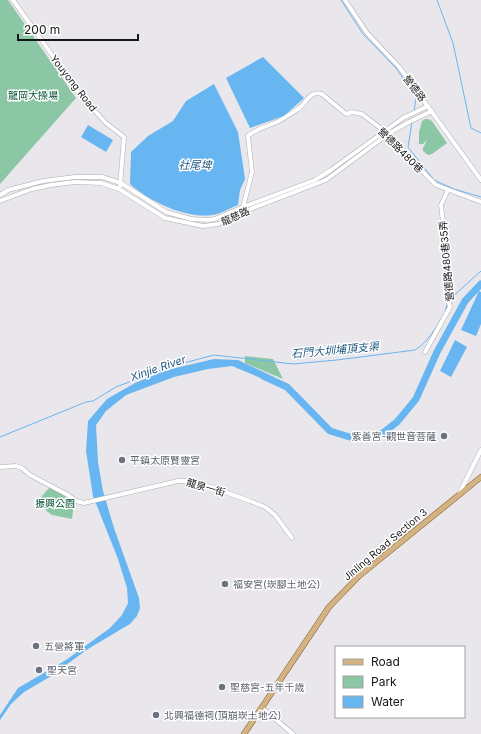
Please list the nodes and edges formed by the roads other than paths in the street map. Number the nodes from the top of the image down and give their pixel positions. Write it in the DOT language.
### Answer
graph roads {
  1 [pos="13,0"];
  2 [pos="345,0"];
  3 [pos="428,106"];
  4 [pos="432,111"];
  5 [pos="383,132"];
  6 [pos="388,134"];
  7 [pos="75,177"];
  8 [pos="481,180"];
  9 [pos="75,182"];
  10 [pos="121,183"];
  11 [pos="120,189"];
  12 [pos="448,190"];
  13 [pos="0,195"];
  14 [pos="0,200"];
  15 [pos="481,202"];
  16 [pos="244,209"];
  17 [pos="426,352"];
  18 [pos="481,450"];
  19 [pos="0,467"];
  20 [pos="481,477"];
  21 [pos="459,495"];
  22 [pos="292,538"];
  23 [pos="262,708"];
  24 [pos="244,734"];
  25 [pos="293,734"];
  1 -- 10 [label="street, Youyong Road"];
  2 -- 3 [label="street, 營德路"];
  3 -- 4 [label="street, 營德路"];
  3 -- 5 [label="street, 龍慈路"];
  4 -- 6 [label="street, 龍慈路"];
  4 -- 8 [label="street, 營德路"];
  5 -- 6 [label="street, 營德路480巷"];
  5 -- 16 [label="street, 龍慈路"];
  5 -- 16 [label="street, 營德路480巷"];
  6 -- 12 [label="street, 營德路480巷"];
  6 -- 16 [label="street, 龍慈路"];
  7 -- 9 [label="street"];
  7 -- 10 [label="street, 龍慈路"];
  7 -- 13 [label="street, 龍慈路"];
  9 -- 11 [label="street, 龍慈路"];
  9 -- 14 [label="street, 龍慈路"];
  10 -- 11 [label="street, Youyong Road"];
  10 -- 16 [label="street, 龍慈路"];
  11 -- 16 [label="street, 龍慈路"];
  12 -- 15 [label="street, 營德路480巷"];
  12 -- 17 [label="street, 營德路480巷35弄"];
  18 -- 21 [label="street"];
  19 -- 22 [label="street, 龍泉一街"];
  20 -- 21 [label="main road, Jinling Road Section 3"];
  21 -- 23 [label="main road, Jinling Road Section 3"];
  23 -- 24 [label="main road, Jinling Road Section 3"];
  23 -- 25 [label="street"];
}
